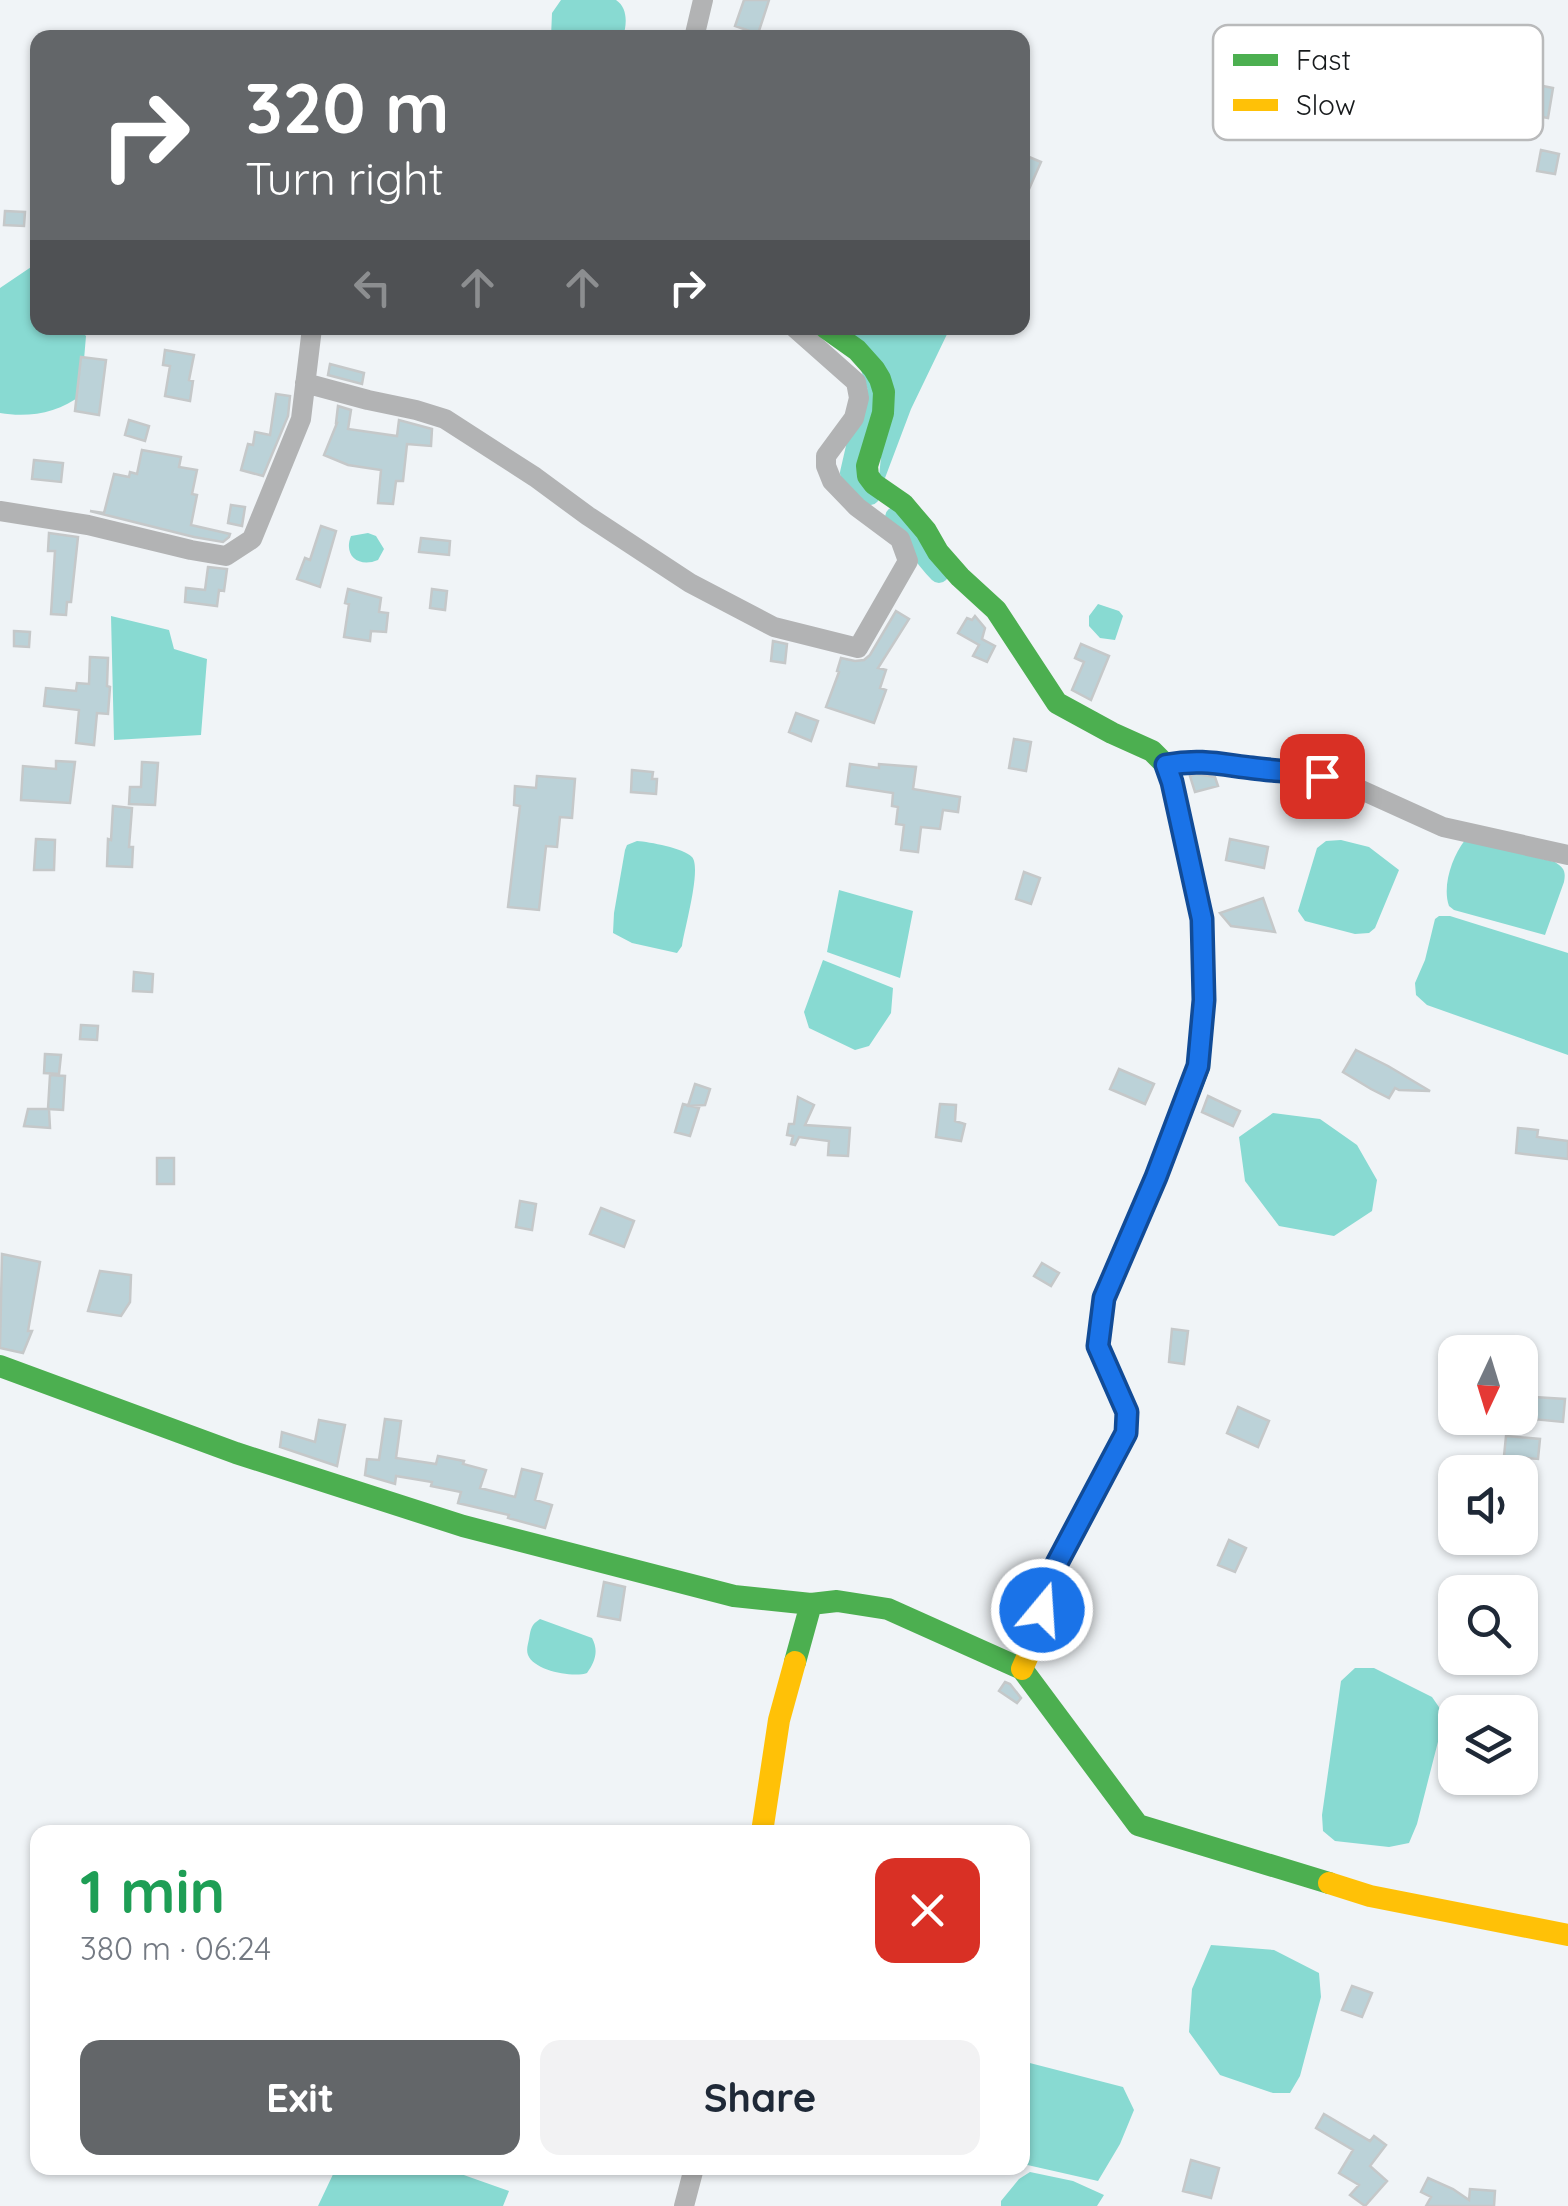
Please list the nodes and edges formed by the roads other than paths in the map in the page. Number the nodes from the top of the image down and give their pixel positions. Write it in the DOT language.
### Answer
graph roads {
  1 [pos="703,0"];
  2 [pos="696,30"];
  3 [pos="311,335"];
  4 [pos="803,335"];
  5 [pos="836,335"];
  6 [pos="305,384"];
  7 [pos="0,511"];
  8 [pos="1166,765"];
  9 [pos="1568,856"];
  10 [pos="0,1366"];
  11 [pos="811,1604"];
  12 [pos="1022,1668"];
  13 [pos="763,1825"];
  14 [pos="1568,1935"];
  15 [pos="692,2175"];
  16 [pos="684,2206"];
  1 -- 2 [label="street"];
  3 -- 6 [label="street"];
  4 -- 6 [label="street"];
  5 -- 8 [label="street"];
  6 -- 7 [label="street"];
  8 -- 9 [label="street"];
  8 -- 12 [label="street"];
  10 -- 11 [label="street"];
  11 -- 12 [label="street"];
  11 -- 13 [label="street"];
  12 -- 14 [label="street"];
  15 -- 16 [label="street"];
}
